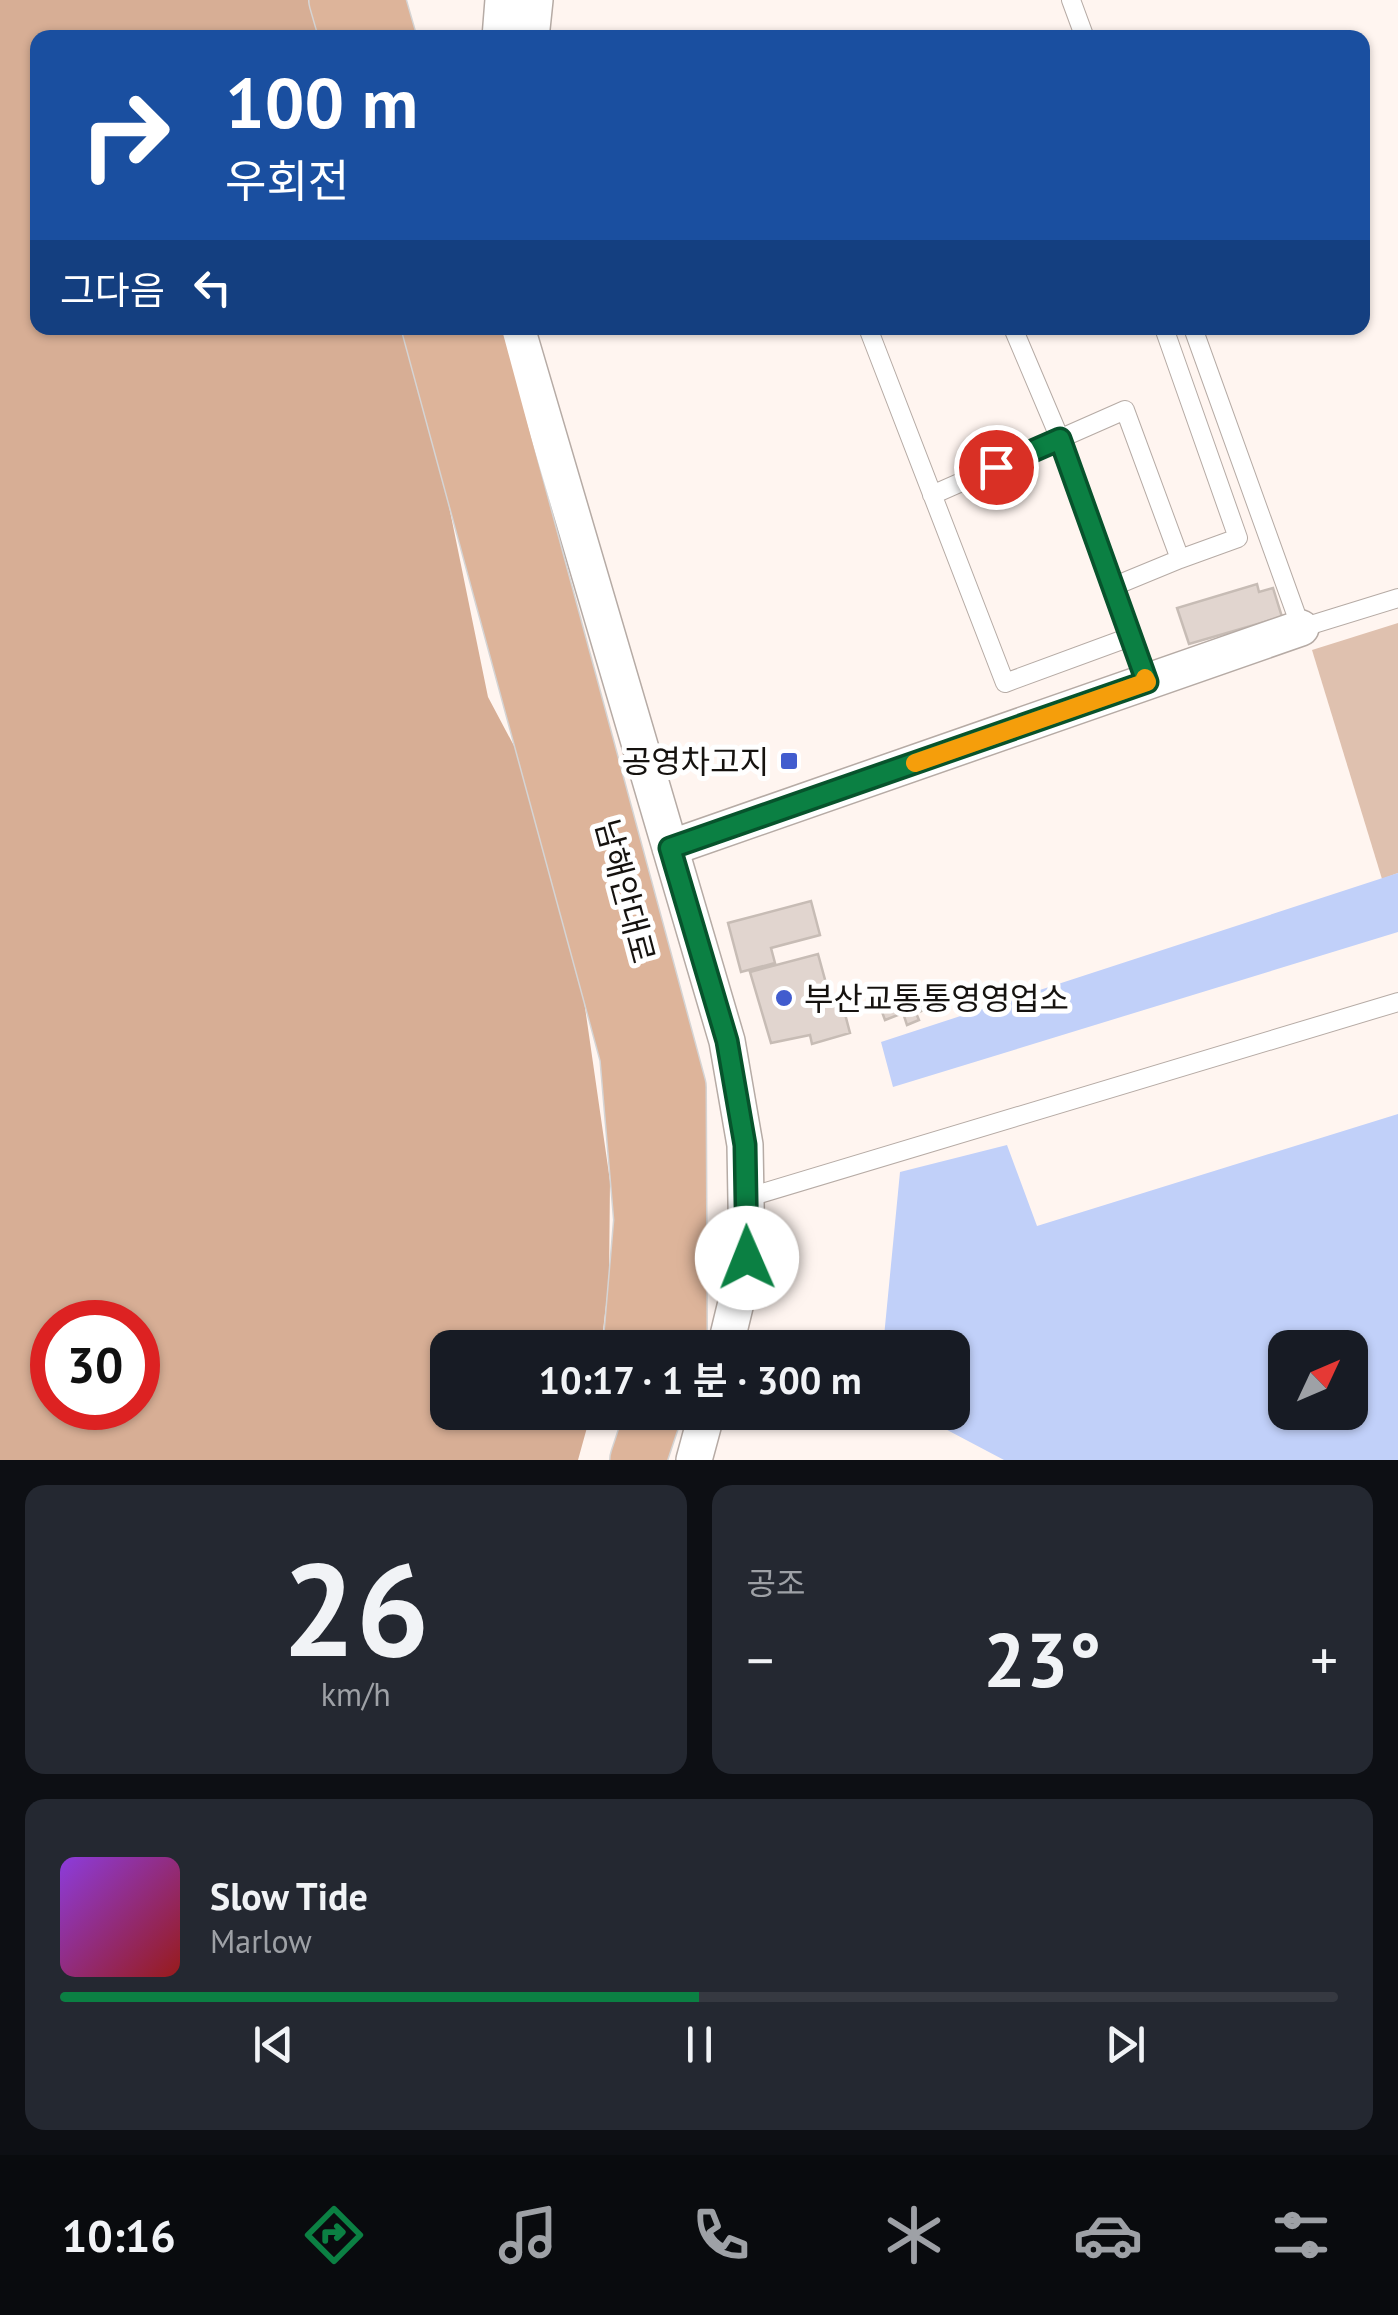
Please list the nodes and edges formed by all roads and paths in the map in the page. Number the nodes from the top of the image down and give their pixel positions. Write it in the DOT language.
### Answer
graph roads {
  1 [pos="337,0"];
  2 [pos="378,0"];
  3 [pos="503,0"];
  4 [pos="535,0"];
  5 [pos="1071,0"];
  6 [pos="346,30"];
  7 [pos="386,30"];
  8 [pos="501,30"];
  9 [pos="531,30"];
  10 [pos="1083,30"];
  11 [pos="432,335"];
  12 [pos="475,335"];
  13 [pos="519,335"];
  14 [pos="871,335"];
  15 [pos="1017,335"];
  16 [pos="1166,335"];
  17 [pos="1196,335"];
  18 [pos="1060,439"];
  19 [pos="932,495"];
  20 [pos="1180,560"];
  21 [pos="1112,586"];
  22 [pos="1398,598"];
  23 [pos="1301,628"];
  24 [pos="1130,637"];
  25 [pos="1147,682"];
  26 [pos="670,848"];
  27 [pos="1398,1002"];
  28 [pos="746,1198"];
  29 [pos="633,1330"];
  30 [pos="679,1330"];
  31 [pos="729,1330"];
  32 [pos="614,1430"];
  33 [pos="648,1430"];
  34 [pos="702,1430"];
  35 [pos="606,1460"];
  36 [pos="638,1460"];
  37 [pos="694,1460"];
  1 -- 6 [label="main road"];
  2 -- 7 [label="main road"];
  3 -- 8 [label="street"];
  4 -- 9 [label="street"];
  5 -- 10 [label="lane"];
  11 -- 29 [label="main road, 남해안대로"];
  12 -- 30 [label="main road, 남해안대로"];
  13 -- 26 [label="street"];
  14 -- 19 [label="lane"];
  15 -- 18 [label="lane"];
  16 -- 20 [label="lane"];
  17 -- 23 [label="lane"];
  18 -- 19 [label="lane"];
  18 -- 20 [label="lane"];
  18 -- 21 [label="lane"];
  19 -- 24 [label="lane"];
  20 -- 21 [label="lane"];
  21 -- 24 [label="lane"];
  22 -- 23 [label="lane"];
  23 -- 25 [label="street"];
  24 -- 25 [label="lane"];
  25 -- 26 [label="street"];
  26 -- 28 [label="street"];
  27 -- 28 [label="lane"];
  28 -- 31 [label="street"];
  32 -- 35 [label="main road"];
  33 -- 36 [label="main road"];
  34 -- 37 [label="street"];
}
